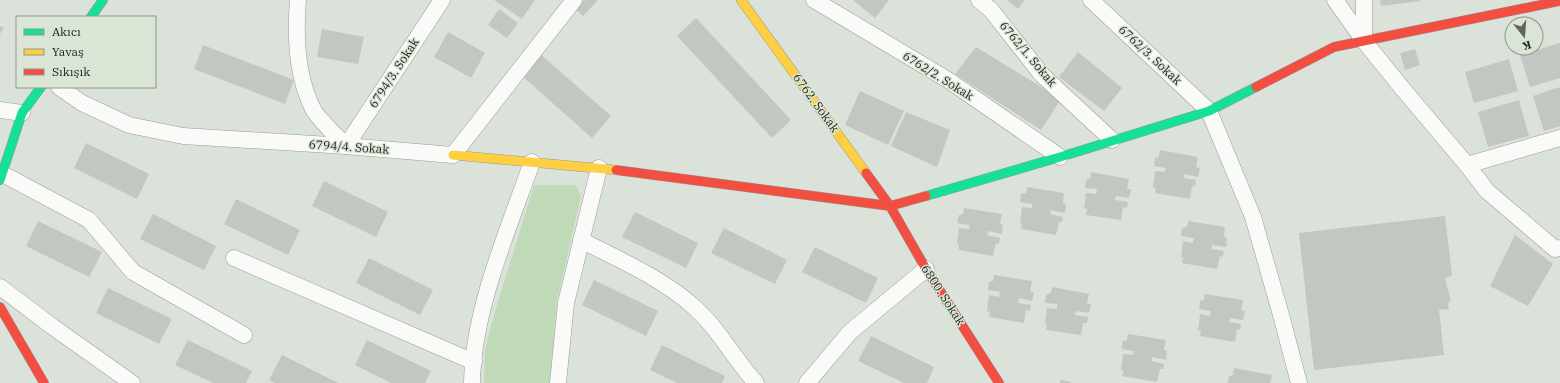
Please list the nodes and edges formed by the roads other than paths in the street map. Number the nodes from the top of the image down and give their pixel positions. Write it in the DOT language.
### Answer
graph roads {
  1 [pos="103,0"];
  2 [pos="298,0"];
  3 [pos="442,0"];
  4 [pos="574,0"];
  5 [pos="741,0"];
  6 [pos="814,0"];
  7 [pos="978,0"];
  8 [pos="1091,0"];
  9 [pos="1335,0"];
  10 [pos="1364,0"];
  11 [pos="1560,1"];
  12 [pos="92,16"];
  13 [pos="1364,41"];
  14 [pos="40,88"];
  15 [pos="60,88"];
  16 [pos="0,110"];
  17 [pos="1209,111"];
  18 [pos="22,113"];
  19 [pos="1560,138"];
  20 [pos="1112,140"];
  21 [pos="346,146"];
  22 [pos="453,155"];
  23 [pos="1060,157"];
  24 [pos="532,162"];
  25 [pos="1467,165"];
  26 [pos="599,168"];
  27 [pos="1,176"];
  28 [pos="890,206"];
  29 [pos="581,240"];
  30 [pos="1560,248"];
  31 [pos="234,258"];
  32 [pos="926,269"];
  33 [pos="0,287"];
  34 [pos="0,307"];
  35 [pos="244,335"];
  36 [pos="474,362"];
  37 [pos="44,383"];
  38 [pos="132,383"];
  39 [pos="472,383"];
  40 [pos="558,383"];
  41 [pos="756,383"];
  42 [pos="807,383"];
  43 [pos="999,383"];
  44 [pos="1299,383"];
  1 -- 12 [label="street"];
  2 -- 21 [label="street"];
  3 -- 21 [label="street, 6794/3. Sokak"];
  4 -- 22 [label="street"];
  5 -- 28 [label="street, 6762. Sokak"];
  6 -- 23 [label="street, 6762/2. Sokak"];
  7 -- 20 [label="street, 6762/1. Sokak"];
  8 -- 17 [label="street, 6762/3. Sokak"];
  9 -- 13 [label="street"];
  10 -- 13 [label="street"];
  11 -- 13 [label="street"];
  13 -- 17 [label="street"];
  13 -- 25 [label="street"];
  14 -- 18 [label="street"];
  15 -- 21 [label="street, 6794/4. Sokak"];
  16 -- 18 [label="street"];
  17 -- 20 [label="street"];
  17 -- 44 [label="street"];
  18 -- 27 [label="street"];
  19 -- 25 [label="street"];
  20 -- 23 [label="street"];
  21 -- 22 [label="street, 6794/4. Sokak"];
  22 -- 24 [label="street"];
  23 -- 28 [label="street"];
  24 -- 26 [label="street"];
  24 -- 36 [label="street"];
  25 -- 30 [label="street"];
  26 -- 28 [label="street"];
  26 -- 29 [label="street"];
  27 -- 35 [label="street"];
  28 -- 32 [label="street, 6800. Sokak"];
  29 -- 40 [label="street"];
  29 -- 41 [label="street"];
  31 -- 36 [label="street"];
  32 -- 42 [label="street"];
  32 -- 43 [label="street, 6800. Sokak"];
  33 -- 38 [label="street"];
  34 -- 37 [label="street"];
  36 -- 39 [label="street"];
}
